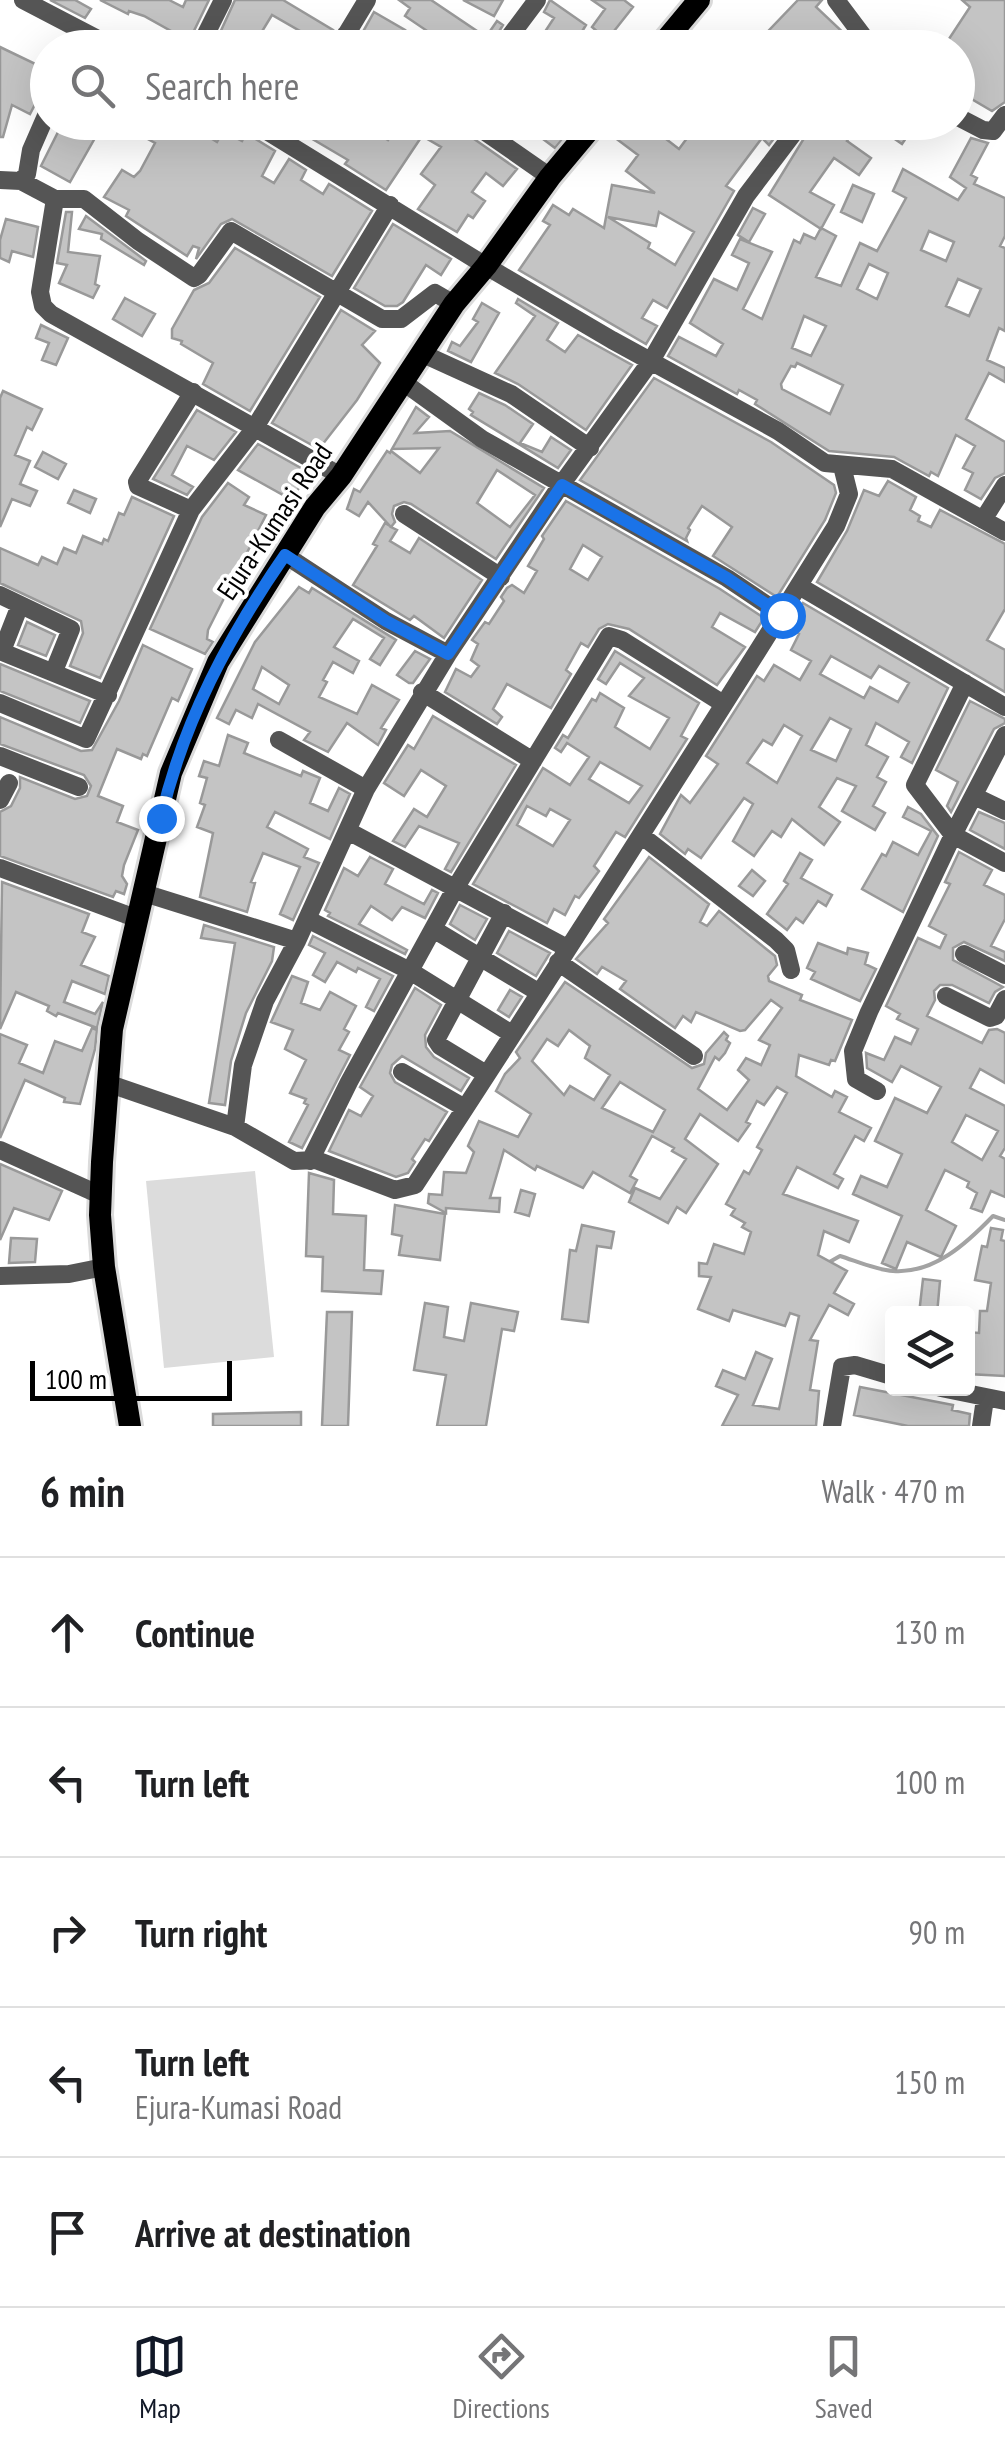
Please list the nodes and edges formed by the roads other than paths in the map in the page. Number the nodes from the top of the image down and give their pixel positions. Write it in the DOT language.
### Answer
graph roads {
  1 [pos="24,0"];
  2 [pos="224,0"];
  3 [pos="366,0"];
  4 [pos="537,0"];
  5 [pos="700,0"];
  6 [pos="836,0"];
  7 [pos="69,30"];
  8 [pos="208,30"];
  9 [pos="348,30"];
  10 [pos="514,30"];
  11 [pos="674,30"];
  12 [pos="856,30"];
  13 [pos="1005,115"];
  14 [pos="975,126"];
  15 [pos="35,140"];
  16 [pos="282,140"];
  17 [pos="497,140"];
  18 [pos="581,140"];
  19 [pos="788,140"];
  20 [pos="550,177"];
  21 [pos="0,180"];
  22 [pos="21,181"];
  23 [pos="55,199"];
  24 [pos="390,206"];
  25 [pos="486,266"];
  26 [pos="337,292"];
  27 [pos="454,304"];
  28 [pos="421,353"];
  29 [pos="651,360"];
  30 [pos="402,382"];
  31 [pos="193,392"];
  32 [pos="254,429"];
  33 [pos="590,448"];
  34 [pos="842,466"];
  35 [pos="341,476"];
  36 [pos="562,485"];
  37 [pos="1005,485"];
  38 [pos="190,510"];
  39 [pos="404,514"];
  40 [pos="984,520"];
  41 [pos="1005,532"];
  42 [pos="285,555"];
  43 [pos="501,577"];
  44 [pos="798,586"];
  45 [pos="0,595"];
  46 [pos="20,605"];
  47 [pos="782,615"];
  48 [pos="1,651"];
  49 [pos="448,654"];
  50 [pos="54,672"];
  51 [pos="965,682"];
  52 [pos="422,692"];
  53 [pos="108,696"];
  54 [pos="0,703"];
  55 [pos="722,703"];
  56 [pos="1005,707"];
  57 [pos="1005,735"];
  58 [pos="278,740"];
  59 [pos="0,756"];
  60 [pos="532,761"];
  61 [pos="78,787"];
  62 [pos="366,789"];
  63 [pos="974,796"];
  64 [pos="1005,812"];
  65 [pos="348,831"];
  66 [pos="953,835"];
  67 [pos="642,836"];
  68 [pos="1005,862"];
  69 [pos="0,868"];
  70 [pos="456,887"];
  71 [pos="144,893"];
  72 [pos="504,913"];
  73 [pos="138,919"];
  74 [pos="307,919"];
  75 [pos="433,929"];
  76 [pos="296,940"];
  77 [pos="964,954"];
  78 [pos="562,955"];
  79 [pos="480,957"];
  80 [pos="791,970"];
  81 [pos="410,971"];
  82 [pos="1005,975"];
  83 [pos="538,992"];
  84 [pos="946,996"];
  85 [pos="456,998"];
  86 [pos="1005,999"];
  87 [pos="512,1034"];
  88 [pos="694,1056"];
  89 [pos="402,1072"];
  90 [pos="486,1074"];
  91 [pos="107,1083"];
  92 [pos="876,1091"];
  93 [pos="465,1108"];
  94 [pos="235,1127"];
  95 [pos="0,1150"];
  96 [pos="310,1161"];
  97 [pos="100,1195"];
  98 [pos="104,1267"];
  99 [pos="0,1276"];
  100 [pos="885,1374"];
  101 [pos="973,1396"];
  102 [pos="985,1399"];
  103 [pos="1005,1401"];
  104 [pos="130,1426"];
  105 [pos="832,1426"];
  106 [pos="981,1426"];
  1 -- 7 [label="street"];
  2 -- 8 [label="street"];
  3 -- 9 [label="street"];
  4 -- 10 [label="street"];
  5 -- 11 [label="main road"];
  6 -- 12 [label="street"];
  13 -- 14 [label="street"];
  15 -- 22 [label="street"];
  16 -- 24 [label="street"];
  17 -- 20 [label="street"];
  18 -- 20 [label="main road, Ejura-Kumasi Road"];
  19 -- 29 [label="street"];
  20 -- 25 [label="main road, Ejura-Kumasi Road"];
  21 -- 22 [label="street"];
  22 -- 23 [label="street"];
  23 -- 26 [label="street"];
  23 -- 31 [label="street"];
  24 -- 25 [label="street"];
  24 -- 26 [label="street"];
  25 -- 27 [label="main road, Ejura-Kumasi Road"];
  25 -- 29 [label="street"];
  26 -- 27 [label="street"];
  26 -- 32 [label="street"];
  27 -- 28 [label="main road, Ejura-Kumasi Road"];
  28 -- 30 [label="main road, Ejura-Kumasi Road"];
  28 -- 33 [label="street"];
  29 -- 33 [label="street"];
  29 -- 34 [label="street"];
  30 -- 35 [label="main road, Ejura-Kumasi Road"];
  30 -- 36 [label="street"];
  31 -- 32 [label="street"];
  31 -- 38 [label="street"];
  32 -- 35 [label="street"];
  32 -- 38 [label="street"];
  33 -- 36 [label="street"];
  34 -- 40 [label="street"];
  34 -- 44 [label="street"];
  35 -- 42 [label="main road, Ejura-Kumasi Road"];
  36 -- 43 [label="street"];
  36 -- 47 [label="street"];
  37 -- 40 [label="street"];
  38 -- 53 [label="street"];
  39 -- 43 [label="street"];
  40 -- 41 [label="street"];
  42 -- 49 [label="street"];
  42 -- 71 [label="main road, Ejura-Kumasi Road"];
  43 -- 49 [label="street"];
  44 -- 47 [label="street"];
  44 -- 51 [label="street"];
  45 -- 46 [label="street"];
  46 -- 48 [label="street"];
  46 -- 50 [label="street"];
  47 -- 55 [label="street"];
  48 -- 50 [label="street"];
  49 -- 52 [label="street"];
  50 -- 53 [label="street"];
  51 -- 56 [label="street"];
  51 -- 66 [label="street"];
  52 -- 60 [label="street"];
  52 -- 62 [label="street"];
  53 -- 54 [label="street"];
  55 -- 60 [label="street"];
  55 -- 67 [label="street"];
  57 -- 63 [label="street"];
  58 -- 62 [label="street"];
  59 -- 61 [label="street"];
  60 -- 70 [label="street"];
  62 -- 65 [label="street"];
  63 -- 64 [label="street"];
  63 -- 66 [label="street"];
  65 -- 70 [label="street"];
  65 -- 74 [label="street"];
  66 -- 68 [label="street"];
  66 -- 92 [label="street"];
  67 -- 78 [label="street"];
  67 -- 80 [label="street"];
  69 -- 73 [label="street"];
  70 -- 72 [label="street"];
  70 -- 75 [label="street"];
  71 -- 73 [label="main road, Ejura-Kumasi Road"];
  71 -- 76 [label="street"];
  72 -- 78 [label="street"];
  72 -- 79 [label="street"];
  73 -- 91 [label="main road, Ejura-Kumasi Road"];
  74 -- 76 [label="street"];
  74 -- 81 [label="street"];
  75 -- 79 [label="street"];
  75 -- 81 [label="street"];
  76 -- 94 [label="street"];
  77 -- 82 [label="street"];
  78 -- 83 [label="street"];
  78 -- 88 [label="street"];
  79 -- 83 [label="street"];
  79 -- 85 [label="street"];
  81 -- 85 [label="street"];
  81 -- 96 [label="street"];
  83 -- 87 [label="street"];
  84 -- 86 [label="street"];
  85 -- 87 [label="street"];
  85 -- 90 [label="street"];
  87 -- 90 [label="street"];
  89 -- 93 [label="street"];
  90 -- 93 [label="street"];
  91 -- 94 [label="street"];
  91 -- 97 [label="main road, Ejura-Kumasi Road"];
  93 -- 96 [label="street"];
  94 -- 96 [label="street"];
  95 -- 97 [label="street"];
  97 -- 98 [label="main road, Ejura-Kumasi Road"];
  98 -- 99 [label="street"];
  98 -- 104 [label="main road, Ejura-Kumasi Road"];
  100 -- 105 [label="street"];
  101 -- 102 [label="street"];
  102 -- 103 [label="street"];
  102 -- 106 [label="street"];
}
